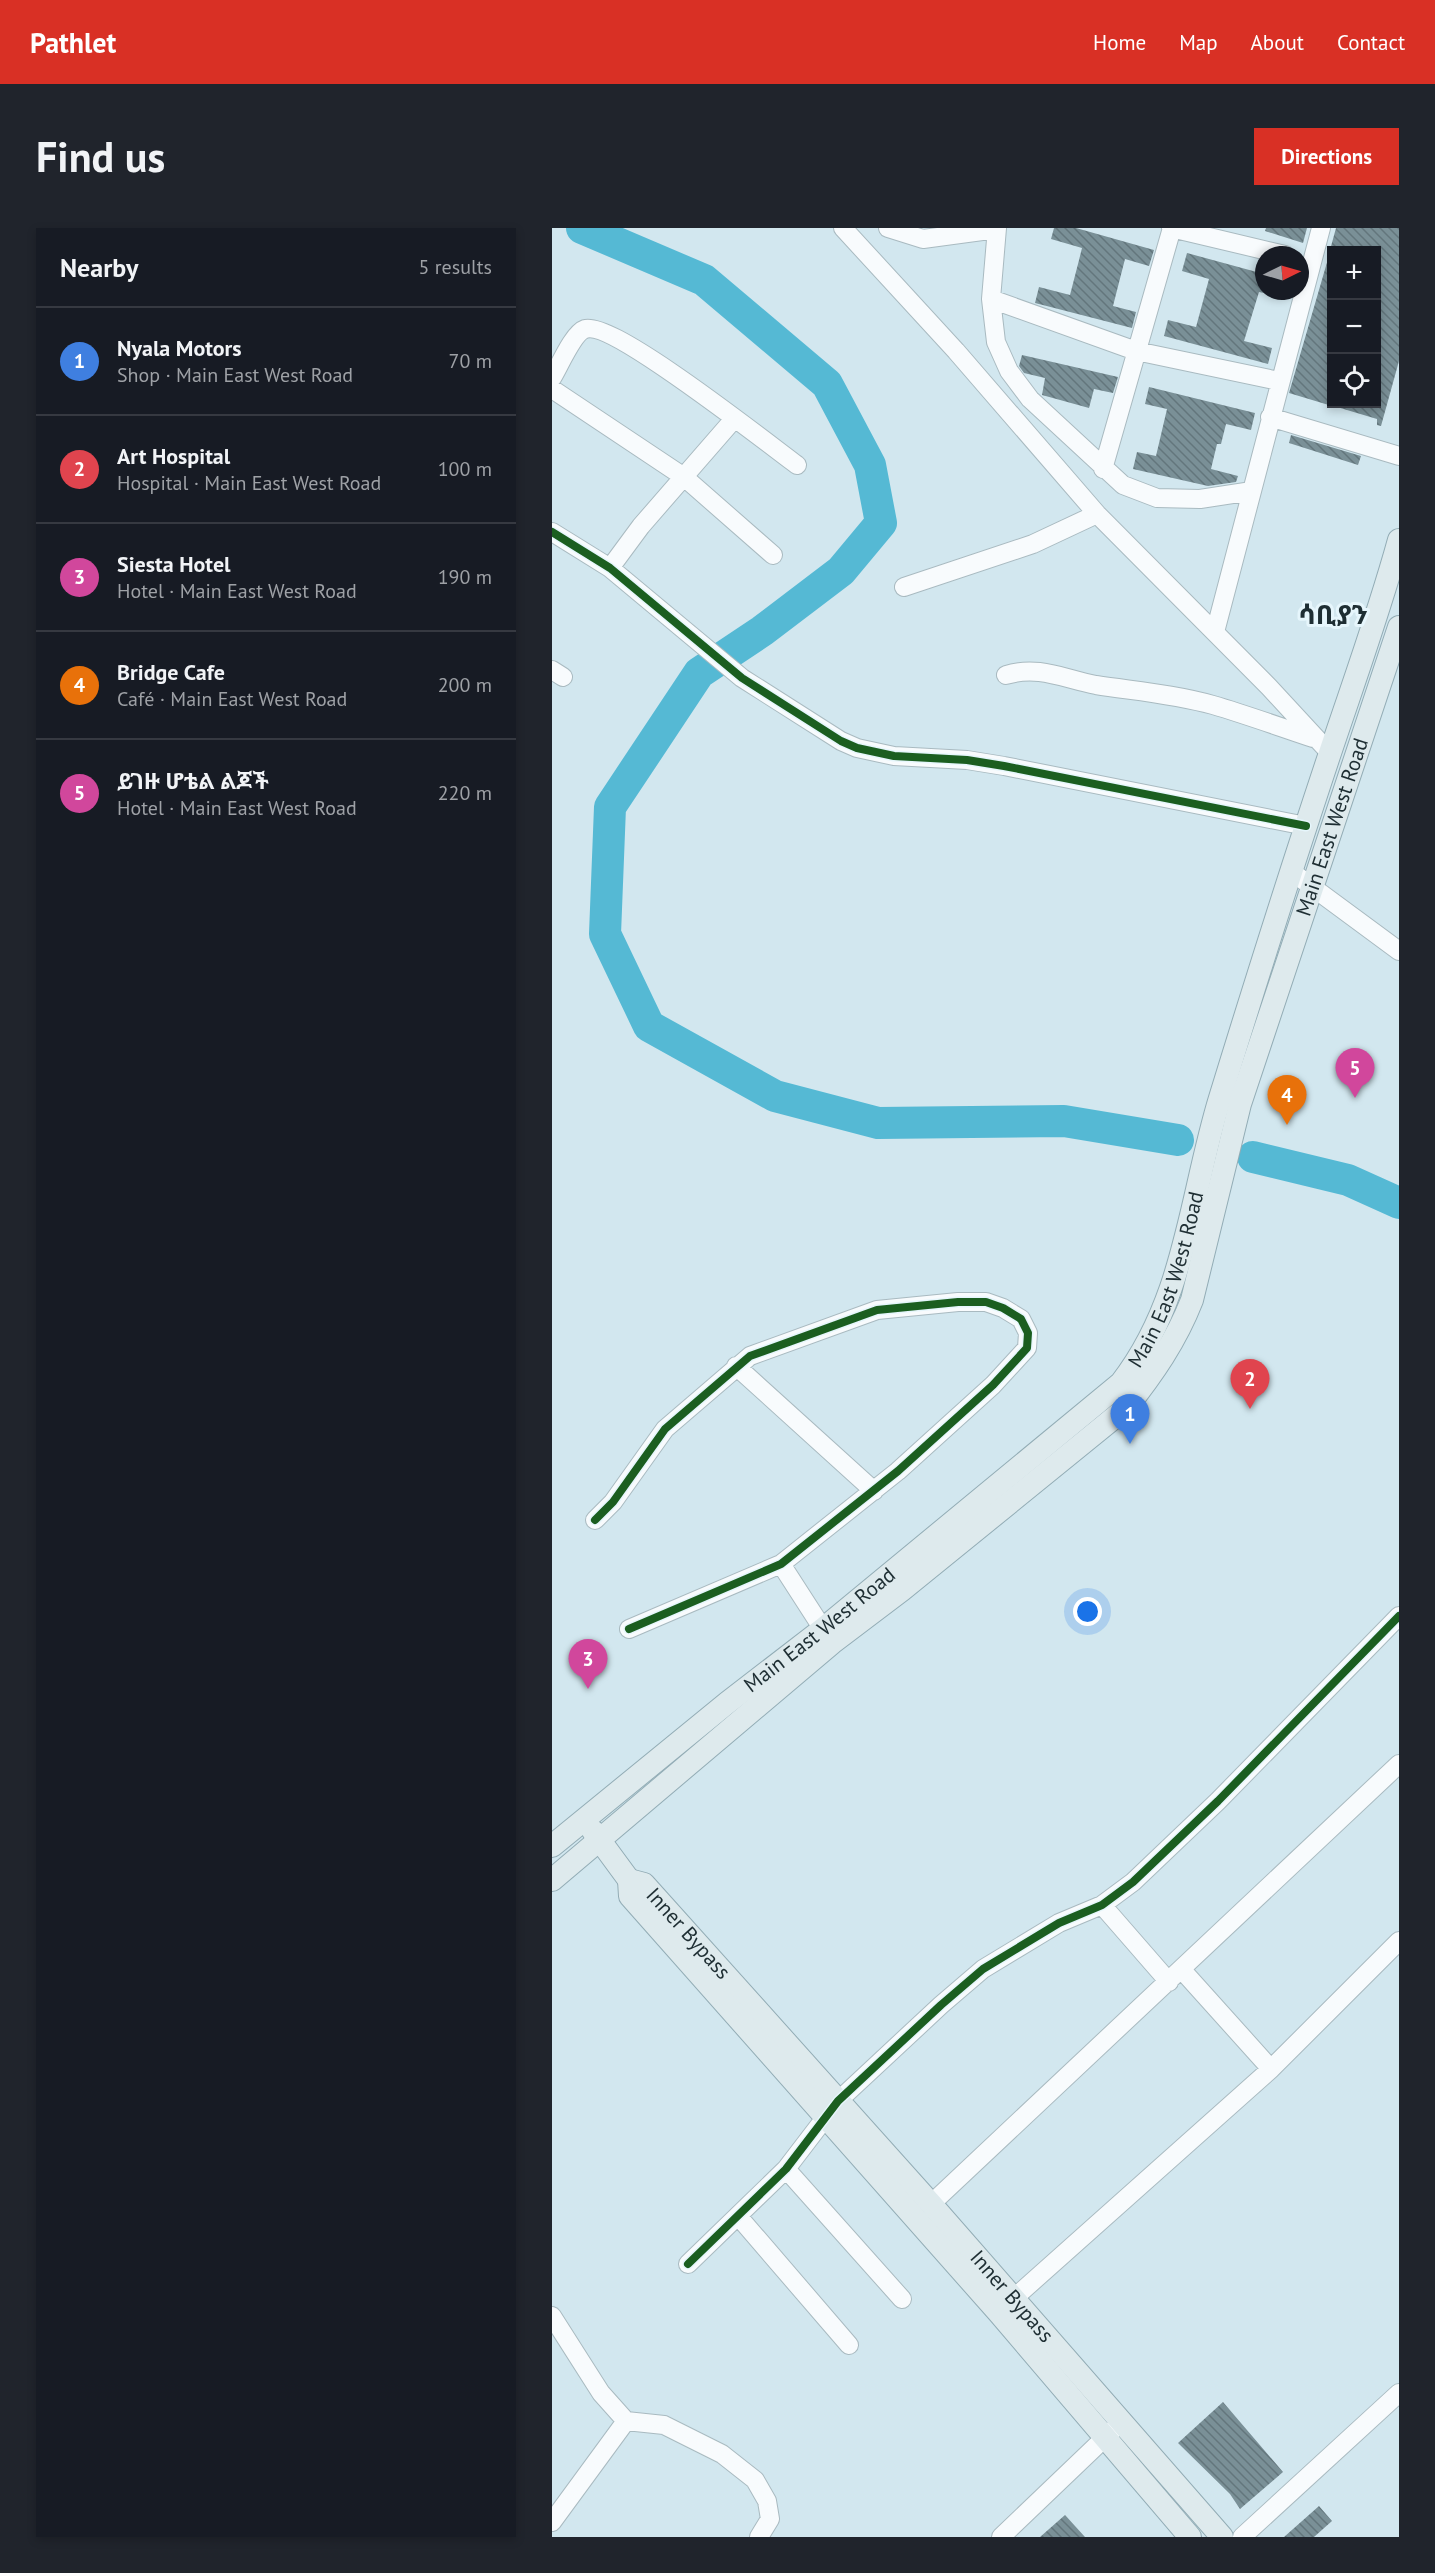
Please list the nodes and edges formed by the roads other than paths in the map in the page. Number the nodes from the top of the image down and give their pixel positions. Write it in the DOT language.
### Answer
graph roads {
  1 [pos="843,228"];
  2 [pos="888,228"];
  3 [pos="1171,228"];
  4 [pos="1321,228"];
  5 [pos="997,229"];
  6 [pos="1255,248"];
  7 [pos="1309,252"];
  8 [pos="991,299"];
  9 [pos="1296,300"];
  10 [pos="1136,351"];
  11 [pos="552,378"];
  12 [pos="1279,381"];
  13 [pos="552,389"];
  14 [pos="1270,417"];
  15 [pos="735,419"];
  16 [pos="1399,456"];
  17 [pos="797,465"];
  18 [pos="1103,469"];
  19 [pos="684,477"];
  20 [pos="1252,490"];
  21 [pos="1097,514"];
  22 [pos="552,532"];
  23 [pos="1399,540"];
  24 [pos="773,555"];
  25 [pos="610,568"];
  26 [pos="904,587"];
  27 [pos="1399,627"];
  28 [pos="1215,632"];
  29 [pos="1006,675"];
  30 [pos="1322,746"];
  31 [pos="1306,826"];
  32 [pos="1292,872"];
  33 [pos="1311,886"];
  34 [pos="1399,951"];
  35 [pos="1247,1012"];
  36 [pos="1270,1019"];
  37 [pos="1230,1103"];
  38 [pos="1191,1256"];
  39 [pos="736,1366"];
  40 [pos="1094,1405"];
  41 [pos="1109,1422"];
  42 [pos="874,1491"];
  43 [pos="595,1520"];
  44 [pos="781,1564"];
  45 [pos="896,1582"];
  46 [pos="1399,1616"];
  47 [pos="630,1629"];
  48 [pos="827,1636"];
  49 [pos="727,1703"];
  50 [pos="741,1721"];
  51 [pos="1399,1764"];
  52 [pos="584,1819"];
  53 [pos="601,1841"];
  54 [pos="552,1846"];
  55 [pos="552,1880"];
  56 [pos="1102,1905"];
  57 [pos="1399,1941"];
  58 [pos="1176,1976"];
  59 [pos="1271,2069"];
  60 [pos="832,2109"];
  61 [pos="786,2169"];
  62 [pos="931,2204"];
  63 [pos="738,2216"];
  64 [pos="688,2264"];
  65 [pos="902,2299"];
  66 [pos="1014,2299"];
  67 [pos="552,2316"];
  68 [pos="849,2345"];
  69 [pos="1399,2393"];
  70 [pos="626,2421"];
  71 [pos="1121,2422"];
  72 [pos="1104,2438"];
  73 [pos="552,2522"];
  74 [pos="552,2529"];
  75 [pos="560,2537"];
  76 [pos="759,2537"];
  77 [pos="1001,2537"];
  78 [pos="1190,2537"];
  79 [pos="1222,2537"];
  80 [pos="1242,2537"];
  1 -- 21 [label="street"];
  2 -- 5 [label="street"];
  3 -- 6 [label="street"];
  3 -- 10 [label="street"];
  4 -- 7 [label="street"];
  5 -- 8 [label="street"];
  8 -- 10 [label="street"];
  8 -- 18 [label="street"];
  9 -- 12 [label="street"];
  10 -- 12 [label="street"];
  10 -- 18 [label="street"];
  11 -- 15 [label="street"];
  12 -- 14 [label="street"];
  13 -- 19 [label="street"];
  14 -- 16 [label="street"];
  14 -- 20 [label="street"];
  15 -- 17 [label="street"];
  15 -- 19 [label="street"];
  18 -- 20 [label="street"];
  19 -- 24 [label="street"];
  19 -- 25 [label="street"];
  20 -- 28 [label="street"];
  21 -- 26 [label="street"];
  21 -- 28 [label="street"];
  22 -- 25 [label="street"];
  23 -- 30 [label="main road, Main East West Road"];
  25 -- 31 [label="street"];
  27 -- 33 [label="main road, Main East West Road"];
  28 -- 30 [label="street"];
  29 -- 30 [label="street"];
  30 -- 31 [label="main road, Main East West Road"];
  31 -- 32 [label="main road, Main East West Road"];
  32 -- 33 [label="street"];
  32 -- 35 [label="main road, Main East West Road"];
  33 -- 34 [label="street"];
  33 -- 36 [label="main road, Main East West Road"];
  35 -- 36 [label="main road"];
  35 -- 37 [label="main road, Main East West Road"];
  36 -- 37 [label="main road, Main East West Road"];
  37 -- 38 [label="main road, Main East West Road"];
  38 -- 40 [label="main road, Main East West Road"];
  38 -- 41 [label="main road, Main East West Road"];
  39 -- 42 [label="street"];
  39 -- 42 [label="street"];
  39 -- 43 [label="street"];
  40 -- 41 [label="main road"];
  40 -- 45 [label="main road, Main East West Road"];
  41 -- 45 [label="main road, Main East West Road"];
  42 -- 44 [label="street"];
  44 -- 47 [label="street"];
  44 -- 48 [label="street"];
  45 -- 48 [label="main road, Main East West Road"];
  46 -- 56 [label="street"];
  48 -- 49 [label="main road, Main East West Road"];
  48 -- 50 [label="main road, Main East West Road"];
  49 -- 50 [label="main road"];
  49 -- 52 [label="main road, Main East West Road"];
  50 -- 53 [label="main road, Main East West Road"];
  51 -- 58 [label="street"];
  52 -- 53 [label="main road, Inner Bypass"];
  52 -- 54 [label="main road, Main East West Road"];
  53 -- 55 [label="main road, Main East West Road"];
  53 -- 60 [label="main road, Inner Bypass"];
  56 -- 58 [label="street"];
  56 -- 60 [label="street"];
  57 -- 59 [label="street"];
  58 -- 59 [label="street"];
  58 -- 62 [label="street"];
  59 -- 66 [label="street"];
  60 -- 61 [label="street"];
  60 -- 62 [label="main road, Inner Bypass"];
  60 -- 72 [label="main road, Inner Bypass"];
  61 -- 63 [label="street"];
  61 -- 65 [label="street"];
  62 -- 66 [label="main road, Inner Bypass"];
  63 -- 64 [label="street"];
  63 -- 68 [label="street"];
  66 -- 71 [label="main road, Inner Bypass"];
  67 -- 70 [label="street"];
  69 -- 80 [label="street"];
  70 -- 73 [label="street"];
  70 -- 76 [label="street"];
  71 -- 72 [label="street"];
  71 -- 79 [label="main road, Inner Bypass"];
  72 -- 77 [label="street"];
  72 -- 78 [label="main road, Inner Bypass"];
  74 -- 75 [label="street"];
}
